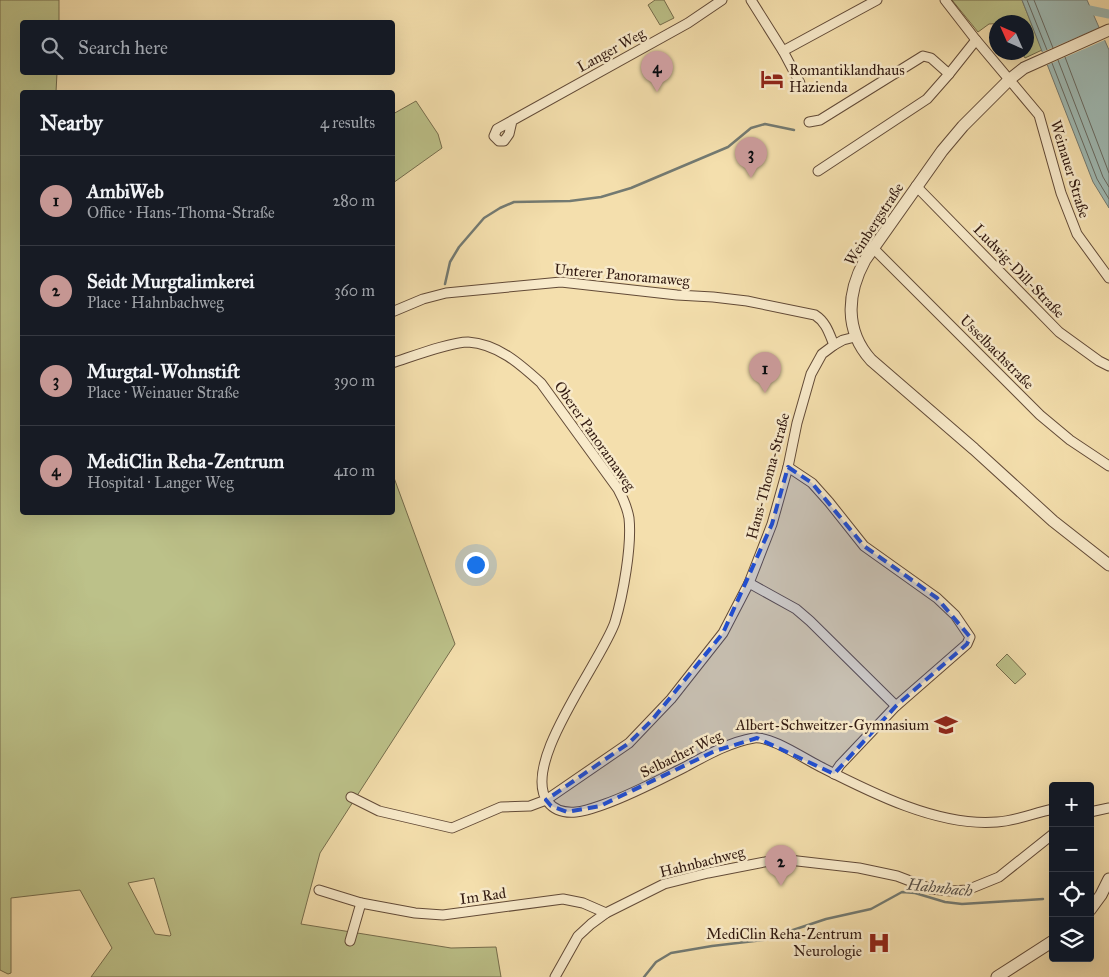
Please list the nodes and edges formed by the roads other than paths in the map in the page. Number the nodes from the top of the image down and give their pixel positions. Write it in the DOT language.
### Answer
graph roads {
  1 [pos="722,0"];
  2 [pos="751,0"];
  3 [pos="877,0"];
  4 [pos="945,0"];
  5 [pos="1109,30"];
  6 [pos="976,40"];
  7 [pos="783,51"];
  8 [pos="949,74"];
  9 [pos="1010,79"];
  10 [pos="800,83"];
  11 [pos="512,121"];
  12 [pos="809,122"];
  13 [pos="818,171"];
  14 [pos="916,186"];
  15 [pos="873,248"];
  16 [pos="1109,278"];
  17 [pos="395,311"];
  18 [pos="855,337"];
  19 [pos="834,345"];
  20 [pos="395,362"];
  21 [pos="1109,366"];
  22 [pos="1109,466"];
  23 [pos="788,467"];
  24 [pos="1109,566"];
  25 [pos="749,583"];
  26 [pos="896,706"];
  27 [pos="834,774"];
  28 [pos="351,797"];
  29 [pos="546,800"];
  30 [pos="1109,808"];
  31 [pos="1049,810"];
  32 [pos="1094,811"];
  33 [pos="1049,837"];
  34 [pos="1109,879"];
  35 [pos="319,890"];
  36 [pos="1105,898"];
  37 [pos="361,904"];
  38 [pos="1094,907"];
  39 [pos="606,913"];
  40 [pos="350,942"];
  41 [pos="1049,944"];
  42 [pos="554,977"];
  43 [pos="997,977"];
  1 -- 11 [label="street, Langer Weg"];
  2 -- 7 [label="street"];
  3 -- 7 [label="street"];
  4 -- 6 [label="street, Weinauer Straße"];
  5 -- 9 [label="street, Weinbergstraße"];
  6 -- 8 [label="street"];
  6 -- 9 [label="street, Weinauer Straße"];
  7 -- 10 [label="street"];
  8 -- 12 [label="street"];
  8 -- 13 [label="street"];
  9 -- 14 [label="street, Weinbergstraße"];
  9 -- 16 [label="street, Weinauer Straße"];
  14 -- 15 [label="street, Weinbergstraße"];
  14 -- 21 [label="street, Ludwig-Dill-Straße"];
  15 -- 18 [label="street, Weinbergstraße"];
  15 -- 22 [label="street, Usselbachstraße"];
  17 -- 19 [label="street, Unterer Panoramaweg"];
  18 -- 19 [label="street, Hans-Thoma-Straße"];
  18 -- 24 [label="street, Weinbergstraße"];
  19 -- 23 [label="street, Hans-Thoma-Straße"];
  20 -- 29 [label="street, Oberer Panoramaweg"];
  23 -- 25 [label="street, Hans-Thoma-Straße"];
  23 -- 26 [label="street"];
  25 -- 26 [label="street"];
  25 -- 29 [label="street, Hans-Thoma-Straße"];
  26 -- 27 [label="street"];
  27 -- 29 [label="street, Selbacher Weg"];
  27 -- 31 [label="street, Selbacher Weg"];
  28 -- 29 [label="street"];
  30 -- 32 [label="street"];
  33 -- 39 [label="street, Hahnbachweg"];
  34 -- 36 [label="street"];
  35 -- 37 [label="street, Im Rad"];
  36 -- 38 [label="street"];
  37 -- 39 [label="street, Im Rad"];
  37 -- 40 [label="street"];
  39 -- 42 [label="street, Hahnbachweg"];
  41 -- 43 [label="street"];
}
